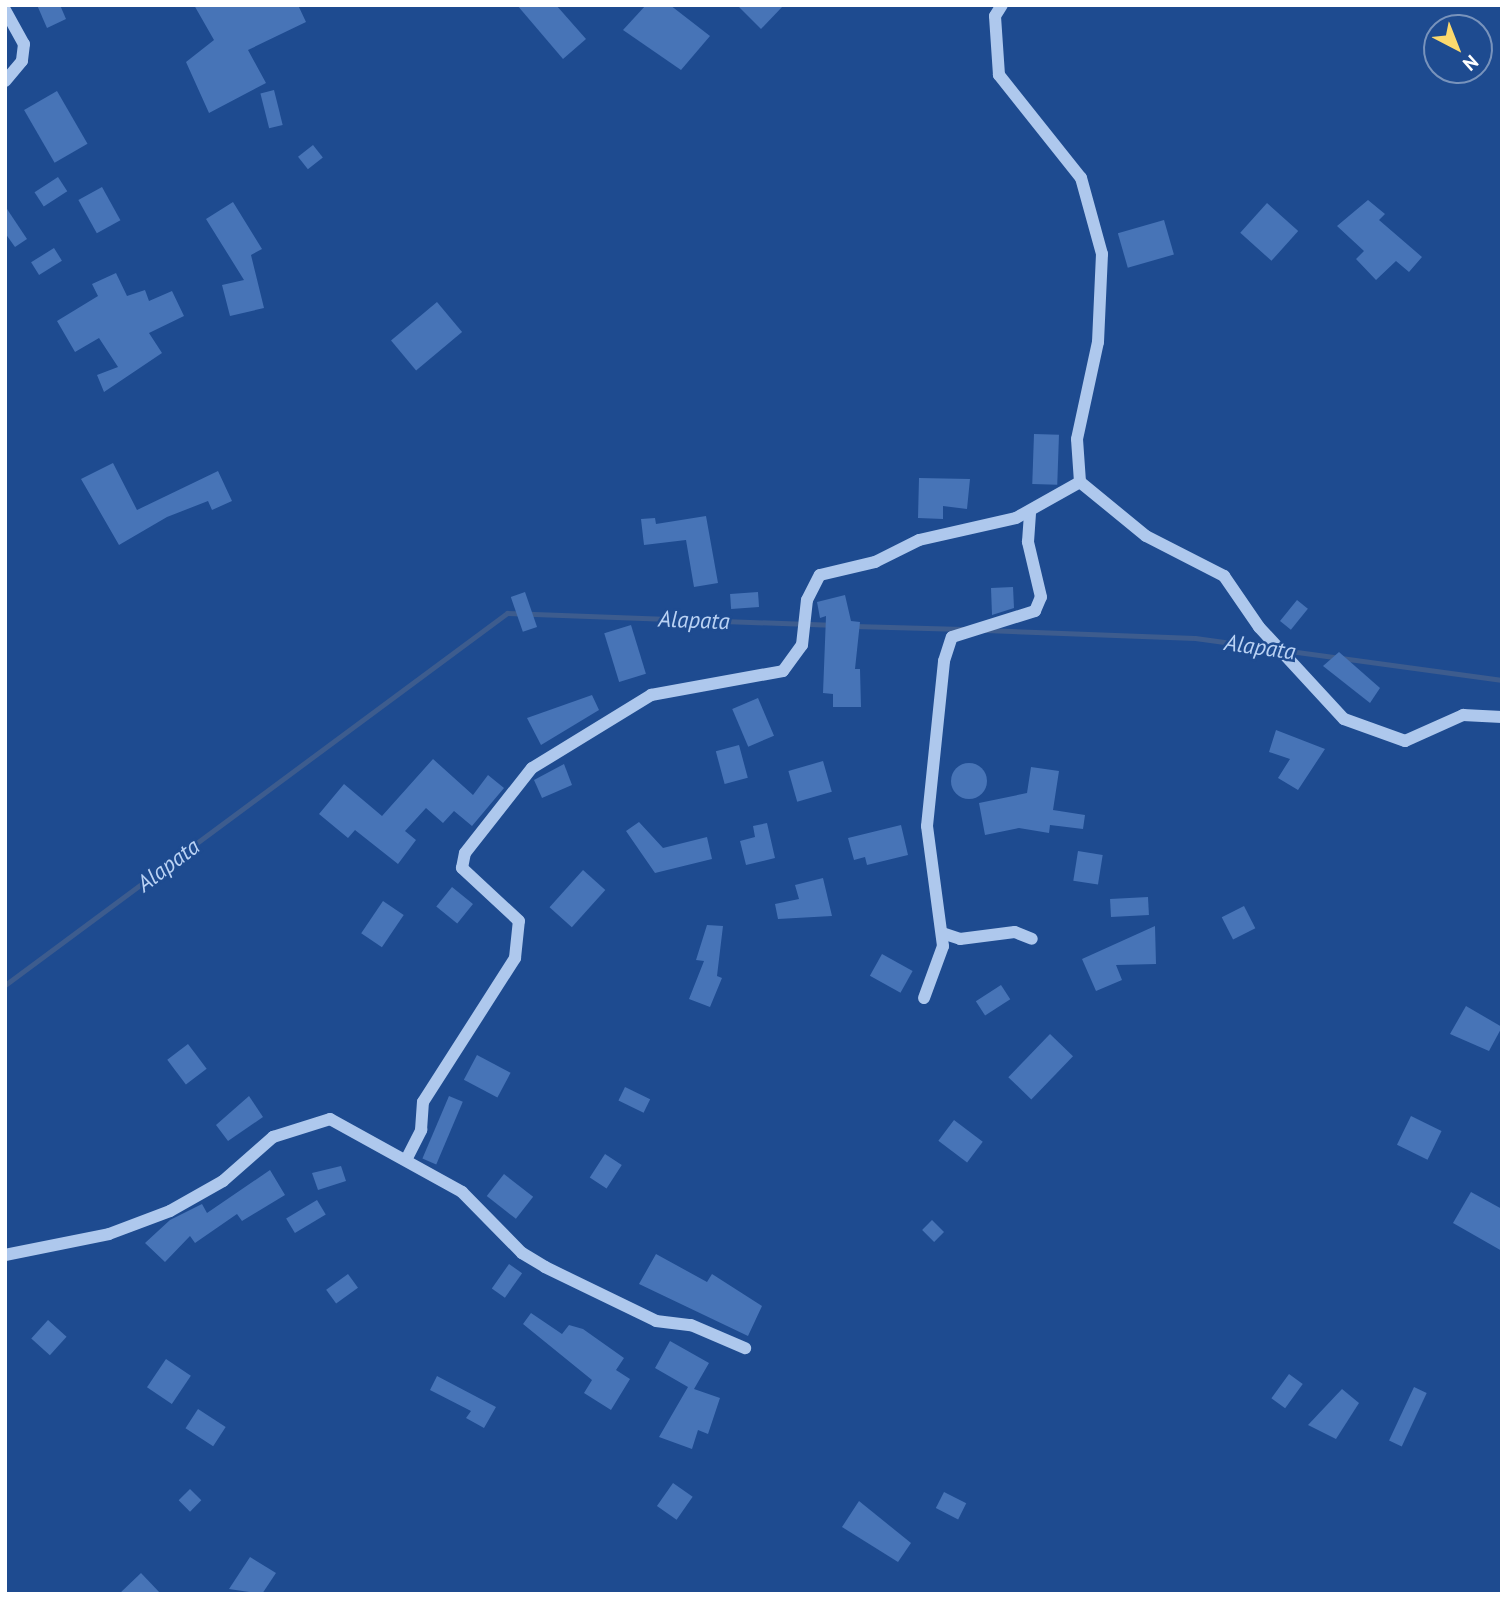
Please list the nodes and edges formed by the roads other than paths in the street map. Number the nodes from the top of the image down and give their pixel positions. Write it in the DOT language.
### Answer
graph roads {
  1 [pos="1002,5"];
  2 [pos="5,10"];
  3 [pos="5,81"];
  4 [pos="1080,482"];
  5 [pos="1030,511"];
  6 [pos="1502,717"];
  7 [pos="942,933"];
  8 [pos="1032,939"];
  9 [pos="924,998"];
  10 [pos="406,1160"];
  11 [pos="5,1255"];
  12 [pos="745,1348"];
  1 -- 4 [label="street"];
  2 -- 3 [label="street"];
  4 -- 5 [label="street"];
  4 -- 6 [label="street"];
  5 -- 7 [label="street"];
  5 -- 10 [label="street"];
  7 -- 8 [label="street"];
  7 -- 9 [label="street"];
  10 -- 11 [label="street"];
  10 -- 12 [label="street"];
}
